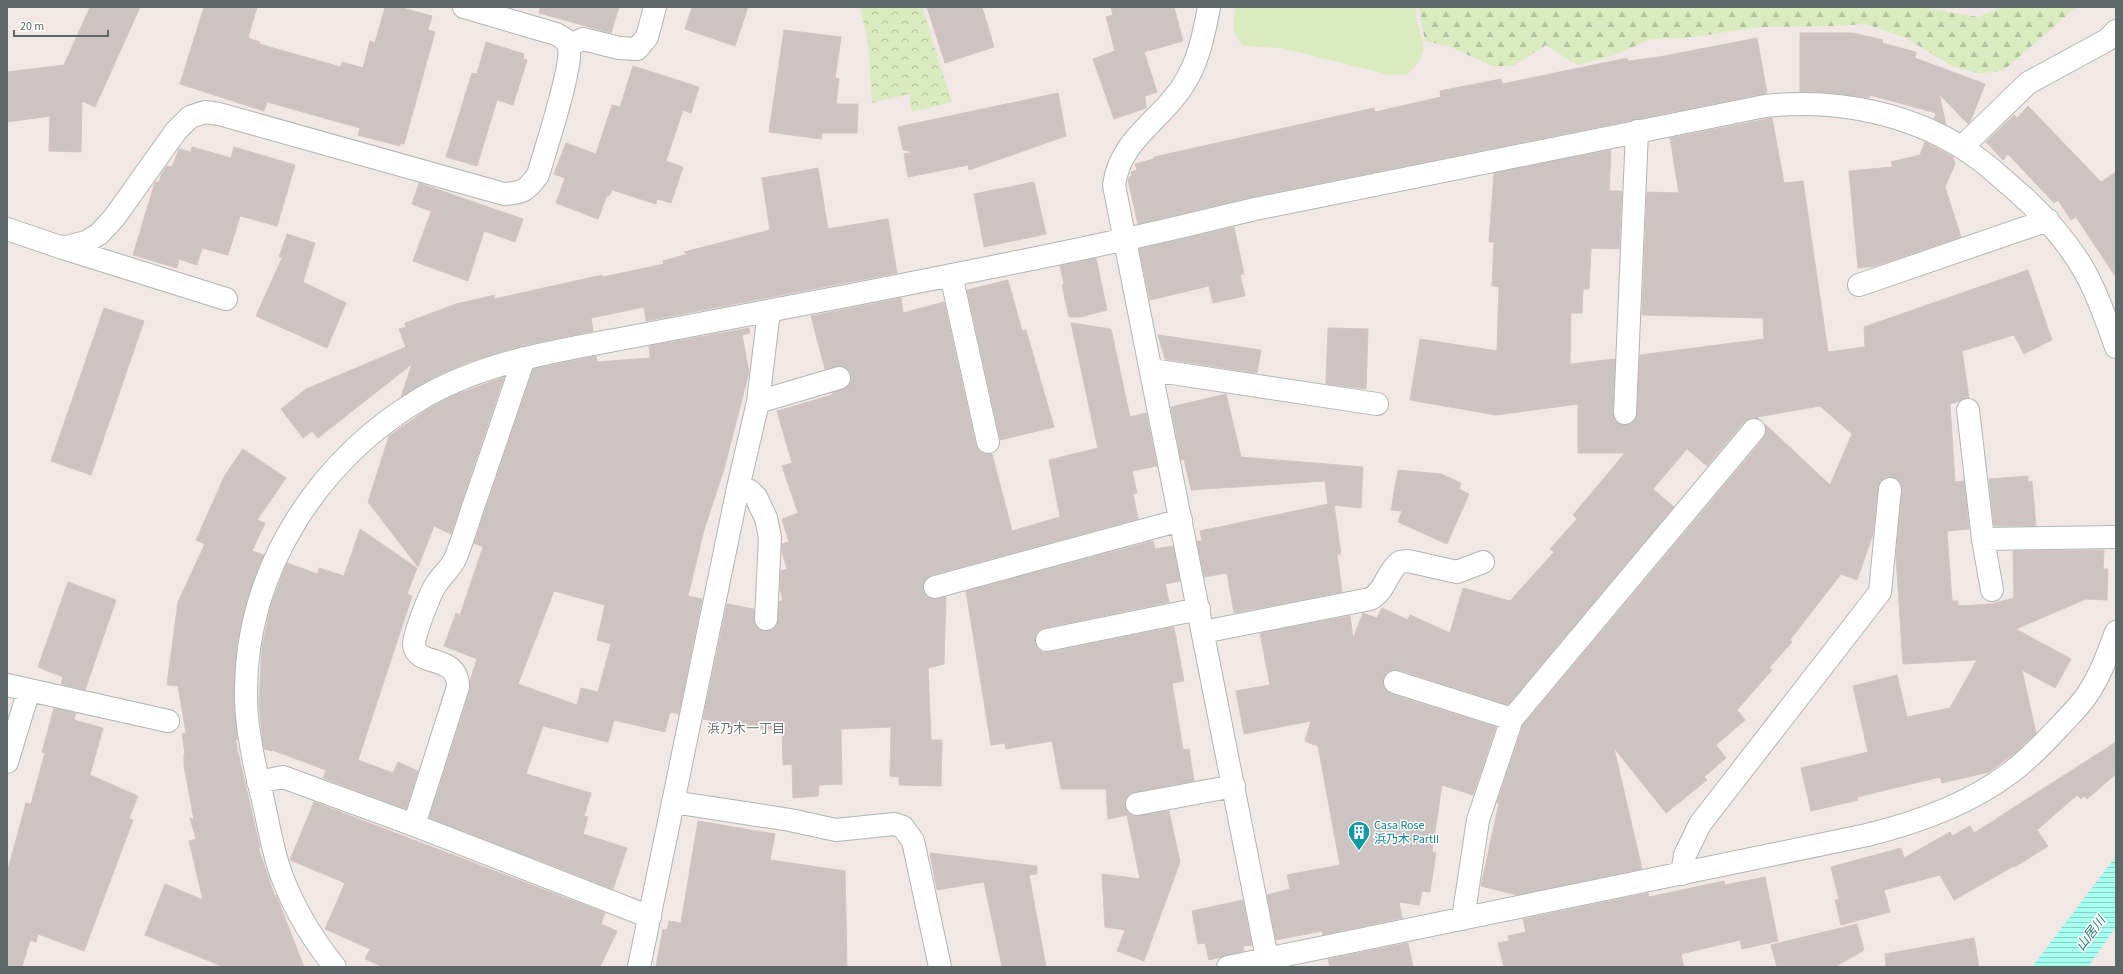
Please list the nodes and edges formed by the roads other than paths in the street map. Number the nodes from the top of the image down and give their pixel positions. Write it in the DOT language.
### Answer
graph roads {
  1 [pos="464,7"];
  2 [pos="655,7"];
  3 [pos="1209,7"];
  4 [pos="2116,30"];
  5 [pos="568,45"];
  6 [pos="1637,132"];
  7 [pos="1962,148"];
  8 [pos="2048,220"];
  9 [pos="7,229"];
  10 [pos="1125,240"];
  11 [pos="63,248"];
  12 [pos="950,275"];
  13 [pos="1859,285"];
  14 [pos="226,299"];
  15 [pos="768,311"];
  16 [pos="2114,334"];
  17 [pos="524,358"];
  18 [pos="1152,370"];
  19 [pos="839,378"];
  20 [pos="758,402"];
  21 [pos="1377,404"];
  22 [pos="1968,410"];
  23 [pos="1625,413"];
  24 [pos="1754,430"];
  25 [pos="988,442"];
  26 [pos="738,488"];
  27 [pos="1890,489"];
  28 [pos="1181,520"];
  29 [pos="2116,537"];
  30 [pos="1983,540"];
  31 [pos="1483,562"];
  32 [pos="935,587"];
  33 [pos="1992,590"];
  34 [pos="1199,610"];
  35 [pos="766,619"];
  36 [pos="1203,632"];
  37 [pos="2116,632"];
  38 [pos="1047,640"];
  39 [pos="1395,682"];
  40 [pos="7,685"];
  41 [pos="29,690"];
  42 [pos="1512,719"];
  43 [pos="168,721"];
  44 [pos="7,762"];
  45 [pos="258,782"];
  46 [pos="1234,786"];
  47 [pos="673,802"];
  48 [pos="1137,804"];
  49 [pos="414,825"];
  50 [pos="1682,874"];
  51 [pos="650,917"];
  52 [pos="1463,919"];
  53 [pos="1267,958"];
  54 [pos="334,967"];
  55 [pos="639,967"];
  56 [pos="940,967"];
  57 [pos="1228,967"];
  1 -- 5 [label="street"];
  2 -- 5 [label="street"];
  3 -- 10 [label="street"];
  4 -- 7 [label="street"];
  5 -- 11 [label="street"];
  6 -- 7 [label="street"];
  6 -- 10 [label="street"];
  6 -- 23 [label="street"];
  7 -- 8 [label="street"];
  8 -- 13 [label="street"];
  8 -- 16 [label="street"];
  9 -- 11 [label="street"];
  10 -- 12 [label="street"];
  10 -- 18 [label="street"];
  11 -- 14 [label="street"];
  12 -- 15 [label="street"];
  12 -- 25 [label="street"];
  15 -- 17 [label="street"];
  15 -- 20 [label="street"];
  17 -- 45 [label="street"];
  17 -- 49 [label="street"];
  18 -- 21 [label="street"];
  18 -- 28 [label="street"];
  19 -- 20 [label="street"];
  20 -- 26 [label="street"];
  22 -- 30 [label="street"];
  24 -- 42 [label="street"];
  26 -- 35 [label="street"];
  26 -- 47 [label="street"];
  27 -- 50 [label="street"];
  28 -- 32 [label="street"];
  28 -- 34 [label="street"];
  29 -- 30 [label="street"];
  30 -- 33 [label="street"];
  31 -- 36 [label="street"];
  34 -- 36 [label="street"];
  34 -- 38 [label="street"];
  36 -- 46 [label="street"];
  37 -- 50 [label="street"];
  39 -- 42 [label="street"];
  40 -- 41 [label="street"];
  41 -- 43 [label="street"];
  41 -- 44 [label="street"];
  42 -- 52 [label="street"];
  45 -- 49 [label="street"];
  45 -- 54 [label="street"];
  46 -- 48 [label="street"];
  46 -- 53 [label="street"];
  47 -- 51 [label="street"];
  47 -- 56 [label="street"];
  49 -- 51 [label="street"];
  50 -- 52 [label="street"];
  51 -- 55 [label="street"];
  52 -- 53 [label="street"];
  53 -- 57 [label="street"];
}
